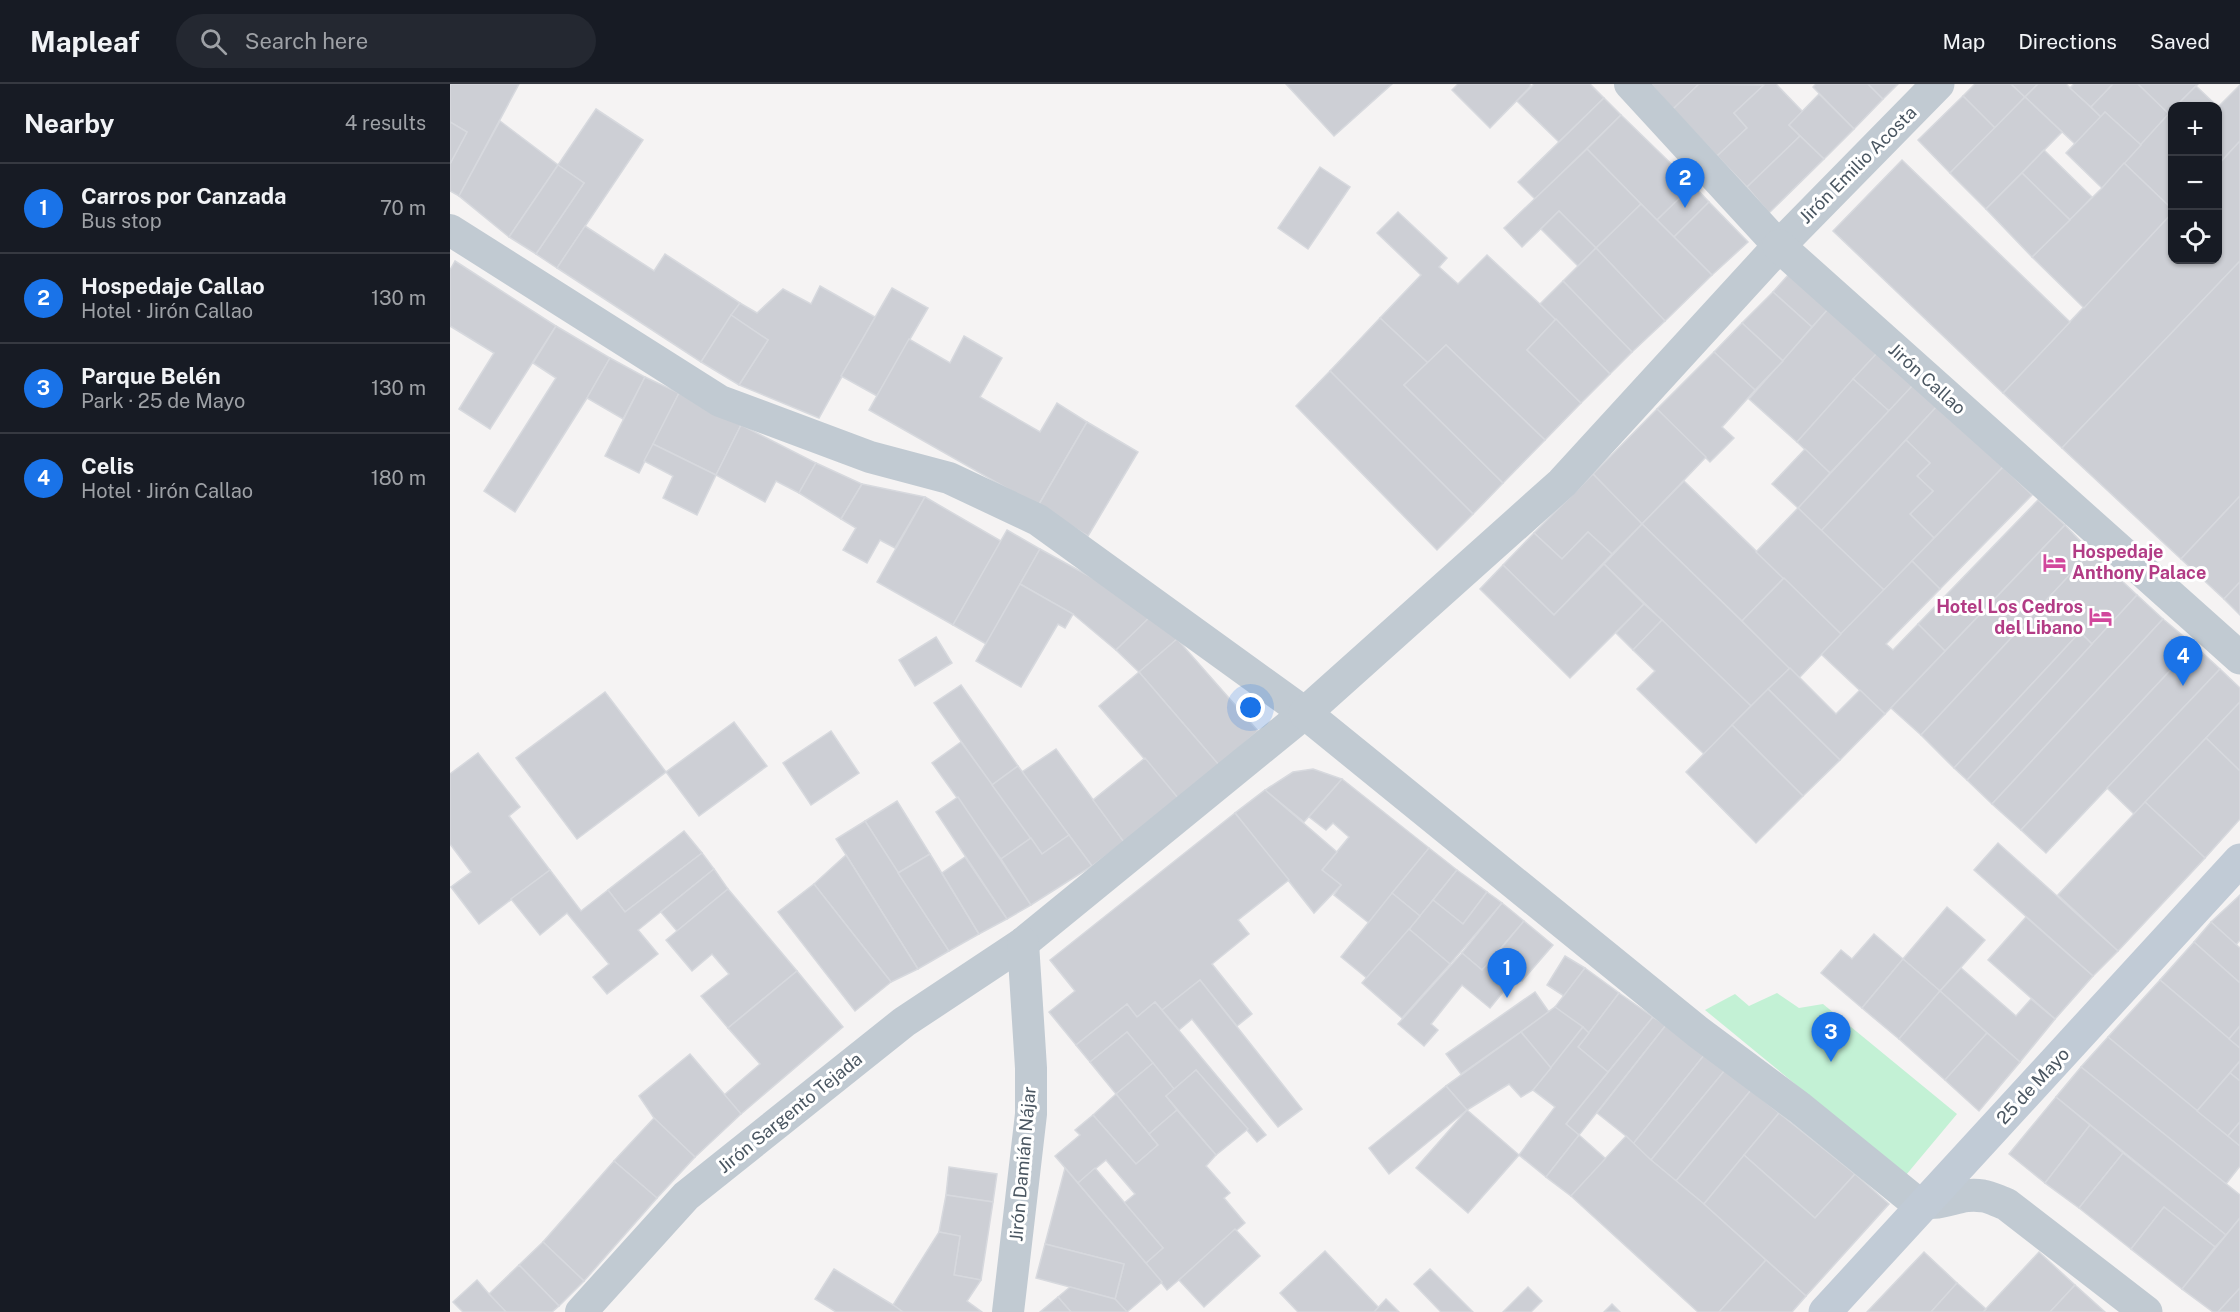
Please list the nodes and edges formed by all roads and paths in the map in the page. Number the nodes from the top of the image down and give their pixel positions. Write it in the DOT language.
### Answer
graph roads {
  1 [pos="1630,84"];
  2 [pos="1938,84"];
  3 [pos="450,230"];
  4 [pos="1779,246"];
  5 [pos="2240,658"];
  6 [pos="1305,713"];
  7 [pos="2240,860"];
  8 [pos="1023,943"];
  9 [pos="1925,1204"];
  10 [pos="581,1312"];
  11 [pos="1008,1312"];
  12 [pos="1825,1312"];
  13 [pos="2146,1312"];
  1 -- 4 [label="street, Jirón Callao"];
  2 -- 4 [label="street, Jirón Emilio Acosta"];
  3 -- 6 [label="street"];
  4 -- 5 [label="street, Jirón Callao"];
  4 -- 6 [label="street, Jirón Emilio Acosta"];
  6 -- 8 [label="street, Jirón Sargento Tejada"];
  6 -- 9 [label="street"];
  7 -- 9 [label="main road, 25 de Mayo"];
  8 -- 10 [label="street, Jirón Sargento Tejada"];
  8 -- 11 [label="street, Jirón Damián Nájar"];
  9 -- 12 [label="main road, 25 de Mayo"];
  9 -- 13 [label="street"];
}
